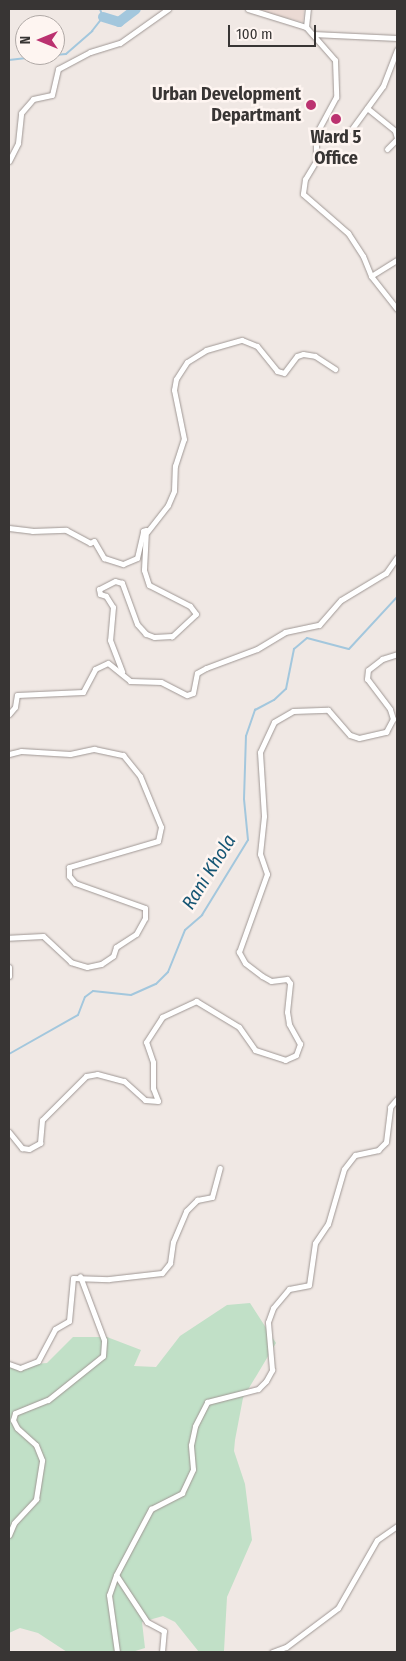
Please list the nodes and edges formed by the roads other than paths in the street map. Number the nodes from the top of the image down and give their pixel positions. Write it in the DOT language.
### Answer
graph roads {
  1 [pos="168,9"];
  2 [pos="248,9"];
  3 [pos="308,9"];
  4 [pos="306,27"];
  5 [pos="312,34"];
  6 [pos="397,38"];
  7 [pos="397,50"];
  8 [pos="367,108"];
  9 [pos="351,130"];
  10 [pos="397,138"];
  11 [pos="387,149"];
  12 [pos="9,161"];
  13 [pos="397,260"];
  14 [pos="371,276"];
  15 [pos="397,309"];
  16 [pos="335,370"];
  17 [pos="9,528"];
  18 [pos="147,532"];
  19 [pos="397,557"];
  20 [pos="397,654"];
  21 [pos="122,672"];
  22 [pos="9,714"];
  23 [pos="9,754"];
  24 [pos="9,938"];
  25 [pos="9,967"];
  26 [pos="9,976"];
  27 [pos="397,1099"];
  28 [pos="9,1132"];
  29 [pos="220,1168"];
  30 [pos="80,1276"];
  31 [pos="9,1364"];
  32 [pos="397,1526"];
  33 [pos="9,1535"];
  34 [pos="116,1575"];
  35 [pos="117,1652"];
  36 [pos="162,1652"];
  37 [pos="272,1652"];
  1 -- 12 [label="street"];
  2 -- 4 [label="street"];
  3 -- 4 [label="street"];
  4 -- 5 [label="street"];
  5 -- 6 [label="street"];
  5 -- 14 [label="street"];
  7 -- 8 [label="street"];
  8 -- 9 [label="street"];
  8 -- 10 [label="street"];
  10 -- 11 [label="street"];
  13 -- 14 [label="street"];
  14 -- 15 [label="street"];
  16 -- 18 [label="street"];
  17 -- 18 [label="street"];
  18 -- 21 [label="street"];
  19 -- 21 [label="street"];
  20 -- 28 [label="street"];
  21 -- 22 [label="street"];
  23 -- 24 [label="street"];
  25 -- 26 [label="street"];
  27 -- 34 [label="street"];
  29 -- 30 [label="street"];
  30 -- 31 [label="street"];
  30 -- 33 [label="street"];
  32 -- 37 [label="street"];
  34 -- 35 [label="street"];
  34 -- 36 [label="street"];
}
